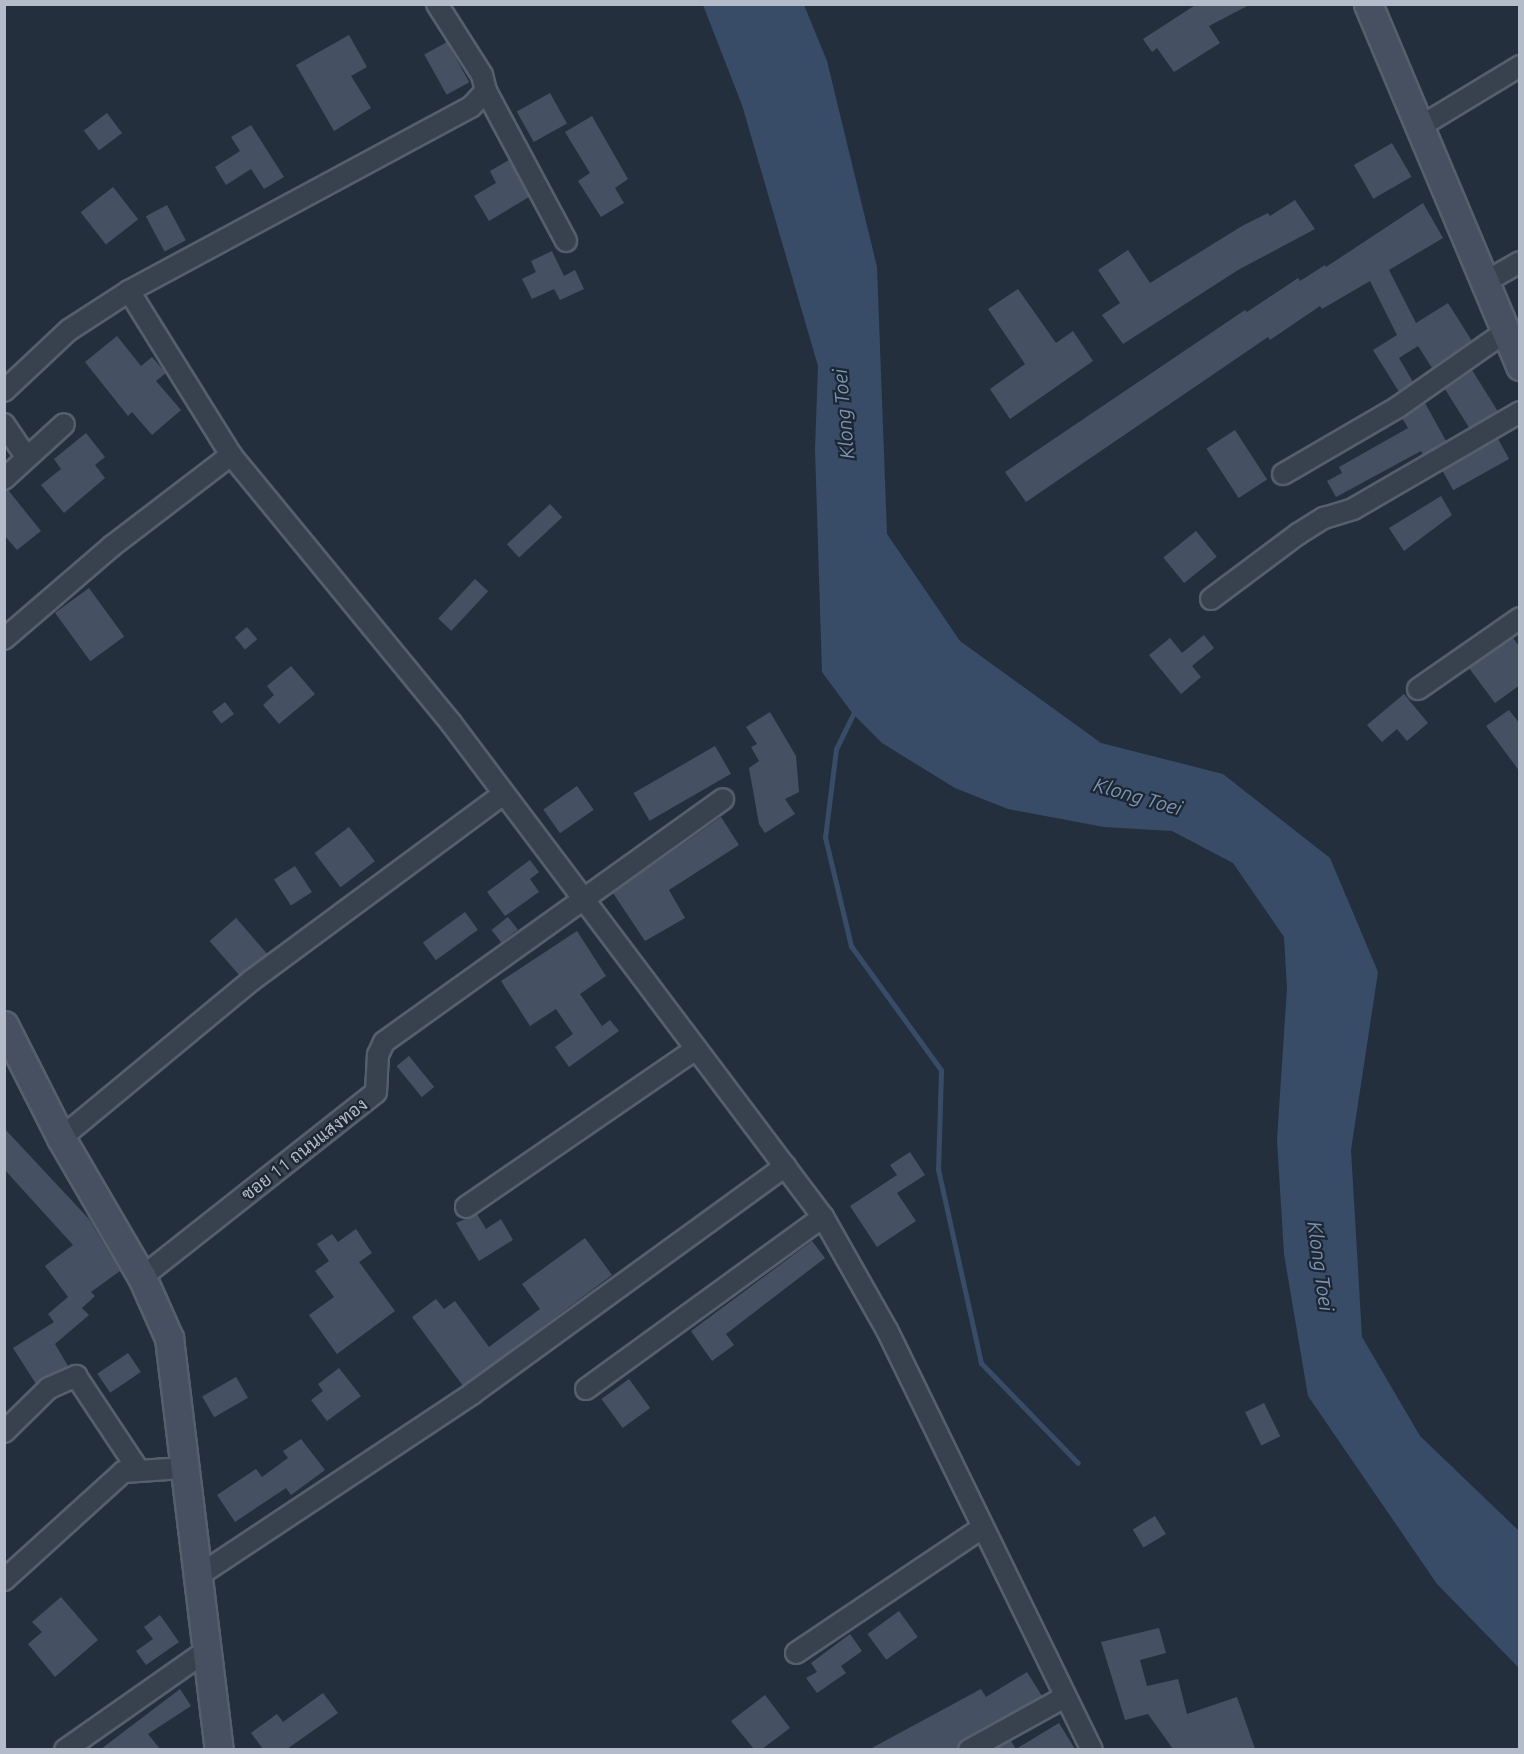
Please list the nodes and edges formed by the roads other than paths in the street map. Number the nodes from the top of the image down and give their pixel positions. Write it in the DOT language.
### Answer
graph roads {
  1 [pos="437,4"];
  2 [pos="1368,4"];
  3 [pos="1520,66"];
  4 [pos="486,91"];
  5 [pos="1421,126"];
  6 [pos="566,241"];
  7 [pos="1520,262"];
  8 [pos="1485,282"];
  9 [pos="129,291"];
  10 [pos="1505,332"];
  11 [pos="1520,366"];
  12 [pos="4,391"];
  13 [pos="1520,412"];
  14 [pos="4,424"];
  15 [pos="64,424"];
  16 [pos="231,455"];
  17 [pos="26,457"];
  18 [pos="1283,474"];
  19 [pos="4,479"];
  20 [pos="1211,599"];
  21 [pos="1520,618"];
  22 [pos="4,639"];
  23 [pos="1418,689"];
  24 [pos="503,794"];
  25 [pos="723,800"];
  26 [pos="581,899"];
  27 [pos="4,1025"];
  28 [pos="696,1049"];
  29 [pos="61,1138"];
  30 [pos="785,1167"];
  31 [pos="466,1207"];
  32 [pos="823,1216"];
  33 [pos="142,1276"];
  34 [pos="586,1389"];
  35 [pos="4,1432"];
  36 [pos="184,1468"];
  37 [pos="139,1471"];
  38 [pos="982,1528"];
  39 [pos="198,1576"];
  40 [pos="4,1580"];
  41 [pos="206,1651"];
  42 [pos="796,1653"];
  43 [pos="1065,1697"];
  44 [pos="65,1749"];
  45 [pos="219,1749"];
  46 [pos="969,1749"];
  47 [pos="1092,1749"];
  1 -- 4 [label="street"];
  2 -- 5 [label="street"];
  3 -- 5 [label="street"];
  4 -- 6 [label="street"];
  4 -- 9 [label="street"];
  5 -- 8 [label="street"];
  7 -- 8 [label="street"];
  8 -- 10 [label="street"];
  9 -- 12 [label="street"];
  9 -- 16 [label="street"];
  10 -- 11 [label="street"];
  10 -- 18 [label="street"];
  13 -- 20 [label="street"];
  14 -- 17 [label="street"];
  15 -- 17 [label="street"];
  16 -- 22 [label="street"];
  16 -- 24 [label="street"];
  17 -- 19 [label="street"];
  21 -- 23 [label="street"];
  24 -- 26 [label="street"];
  24 -- 29 [label="street"];
  25 -- 26 [label="street, ซอย 11 ถนนแสงทอง"];
  26 -- 28 [label="street"];
  26 -- 33 [label="street, ซอย 11 ถนนแสงทอง"];
  27 -- 29 [label="street"];
  28 -- 30 [label="street"];
  28 -- 31 [label="street"];
  29 -- 33 [label="street"];
  30 -- 32 [label="street"];
  30 -- 39 [label="street"];
  32 -- 34 [label="street"];
  32 -- 38 [label="street"];
  33 -- 36 [label="street"];
  35 -- 37 [label="street"];
  36 -- 37 [label="street"];
  36 -- 39 [label="street"];
  37 -- 40 [label="street"];
  38 -- 42 [label="street"];
  38 -- 43 [label="street"];
  39 -- 41 [label="street"];
  41 -- 44 [label="street"];
  41 -- 45 [label="street"];
  43 -- 46 [label="street"];
  43 -- 47 [label="street"];
}
